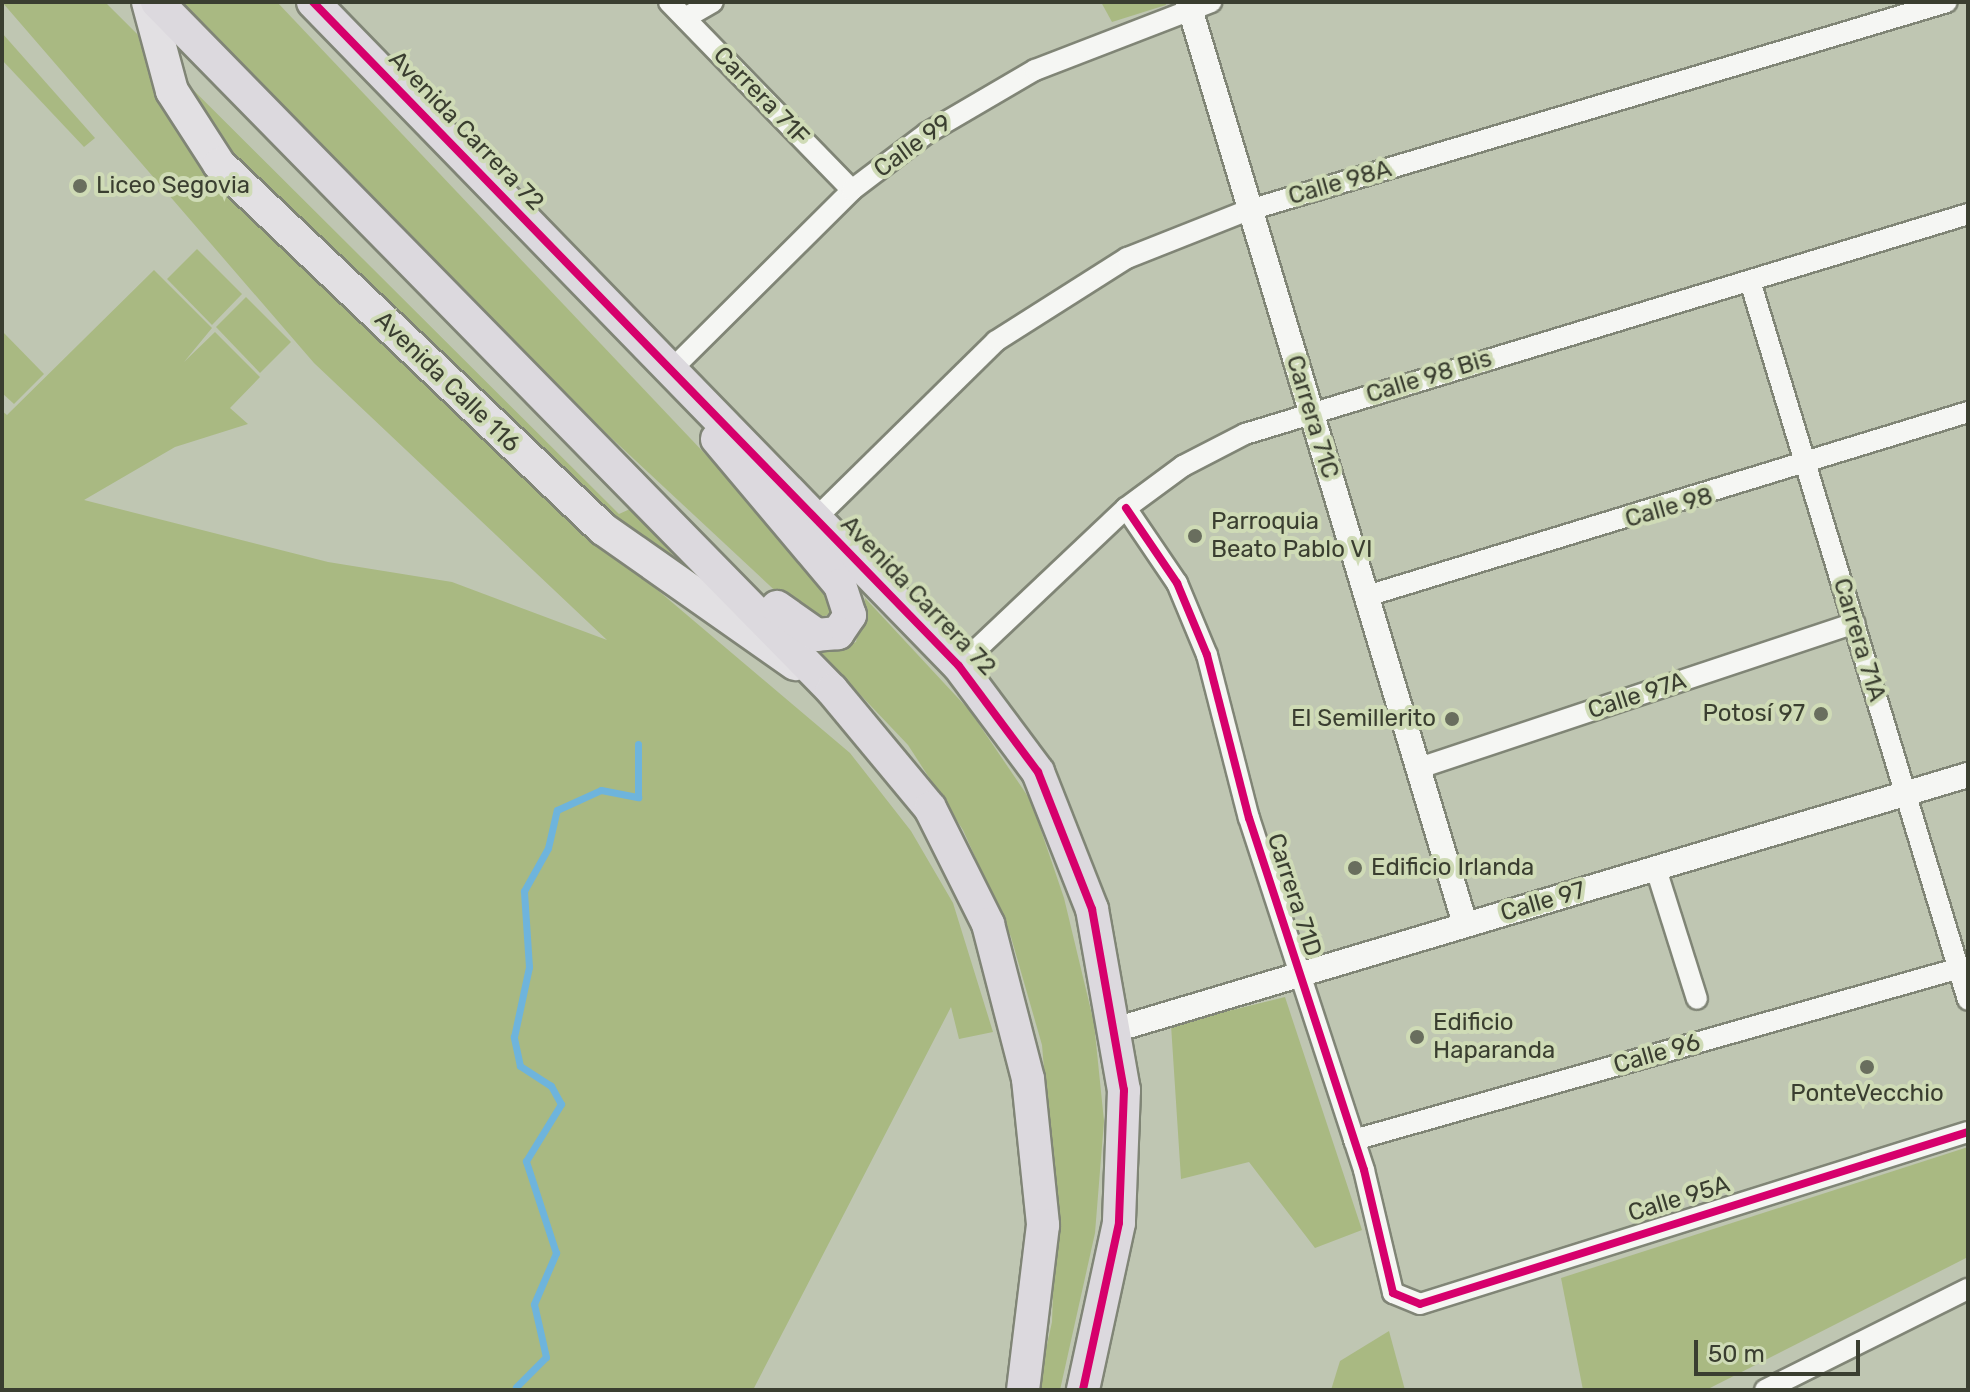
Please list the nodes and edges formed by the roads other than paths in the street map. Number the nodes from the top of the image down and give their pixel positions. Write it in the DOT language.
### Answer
graph roads {
  1 [pos="148,2"];
  2 [pos="157,2"];
  3 [pos="313,2"];
  4 [pos="669,2"];
  5 [pos="713,2"];
  6 [pos="1947,2"];
  7 [pos="1196,4"];
  8 [pos="685,18"];
  9 [pos="852,190"];
  10 [pos="1246,211"];
  11 [pos="1968,214"];
  12 [pos="1750,281"];
  13 [pos="670,371"];
  14 [pos="1968,412"];
  15 [pos="1311,413"];
  16 [pos="1807,467"];
  17 [pos="1126,508"];
  18 [pos="660,512"];
  19 [pos="816,518"];
  20 [pos="1367,596"];
  21 [pos="1854,623"];
  22 [pos="959,666"];
  23 [pos="832,690"];
  24 [pos="1419,768"];
  25 [pos="1968,775"];
  26 [pos="1906,794"];
  27 [pos="1656,869"];
  28 [pos="1465,924"];
  29 [pos="1960,968"];
  30 [pos="1298,975"];
  31 [pos="1697,999"];
  32 [pos="1968,1000"];
  33 [pos="1118,1029"];
  34 [pos="1968,1132"];
  35 [pos="1354,1140"];
  36 [pos="1968,1289"];
  37 [pos="1404,1301"];
  38 [pos="1023,1390"];
  39 [pos="1083,1390"];
  40 [pos="1765,1390"];
  1 -- 23 [label="main road, Avenida Calle 116"];
  2 -- 18 [label="highway"];
  3 -- 13 [label="highway, Avenida Carrera 72"];
  4 -- 8 [label="street, Carrera 71F"];
  5 -- 8 [label="street"];
  6 -- 10 [label="street, Calle 98A"];
  7 -- 9 [label="street, Calle 99"];
  7 -- 10 [label="street, Carrera 71C"];
  8 -- 9 [label="street, Carrera 71F"];
  9 -- 13 [label="street, Calle 99"];
  10 -- 15 [label="street, Carrera 71C"];
  10 -- 19 [label="street, Calle 98A"];
  11 -- 12 [label="street, Calle 98 Bis"];
  12 -- 15 [label="street, Calle 98 Bis"];
  12 -- 16 [label="street, Carrera 71A"];
  13 -- 18 [label="highway"];
  13 -- 19 [label="highway, Avenida Carrera 72"];
  14 -- 16 [label="street, Calle 98"];
  15 -- 17 [label="street, Calle 98 Bis"];
  15 -- 20 [label="street, Carrera 71C"];
  16 -- 20 [label="street, Calle 98"];
  16 -- 21 [label="street, Carrera 71A"];
  17 -- 22 [label="street, Calle 98 Bis"];
  17 -- 30 [label="street, Carrera 71D"];
  18 -- 23 [label="highway"];
  19 -- 22 [label="highway, Avenida Carrera 72"];
  20 -- 24 [label="street, Carrera 71C"];
  21 -- 24 [label="street, Calle 97A"];
  21 -- 26 [label="street, Carrera 71A"];
  22 -- 33 [label="highway, Avenida Carrera 72"];
  23 -- 38 [label="highway"];
  24 -- 28 [label="street, Carrera 71C"];
  25 -- 26 [label="street, Calle 97"];
  26 -- 27 [label="street, Calle 97"];
  26 -- 29 [label="street, Carrera 71A"];
  27 -- 28 [label="street, Calle 97"];
  27 -- 31 [label="street"];
  28 -- 30 [label="street, Calle 97"];
  29 -- 32 [label="street, Carrera 71A"];
  29 -- 35 [label="street, Calle 96"];
  30 -- 33 [label="street, Calle 97"];
  30 -- 35 [label="street, Carrera 71D"];
  33 -- 39 [label="highway, Avenida Carrera 72"];
  34 -- 37 [label="street, Calle 95A"];
  35 -- 37 [label="street, Carrera 71D"];
  36 -- 40 [label="street"];
}
